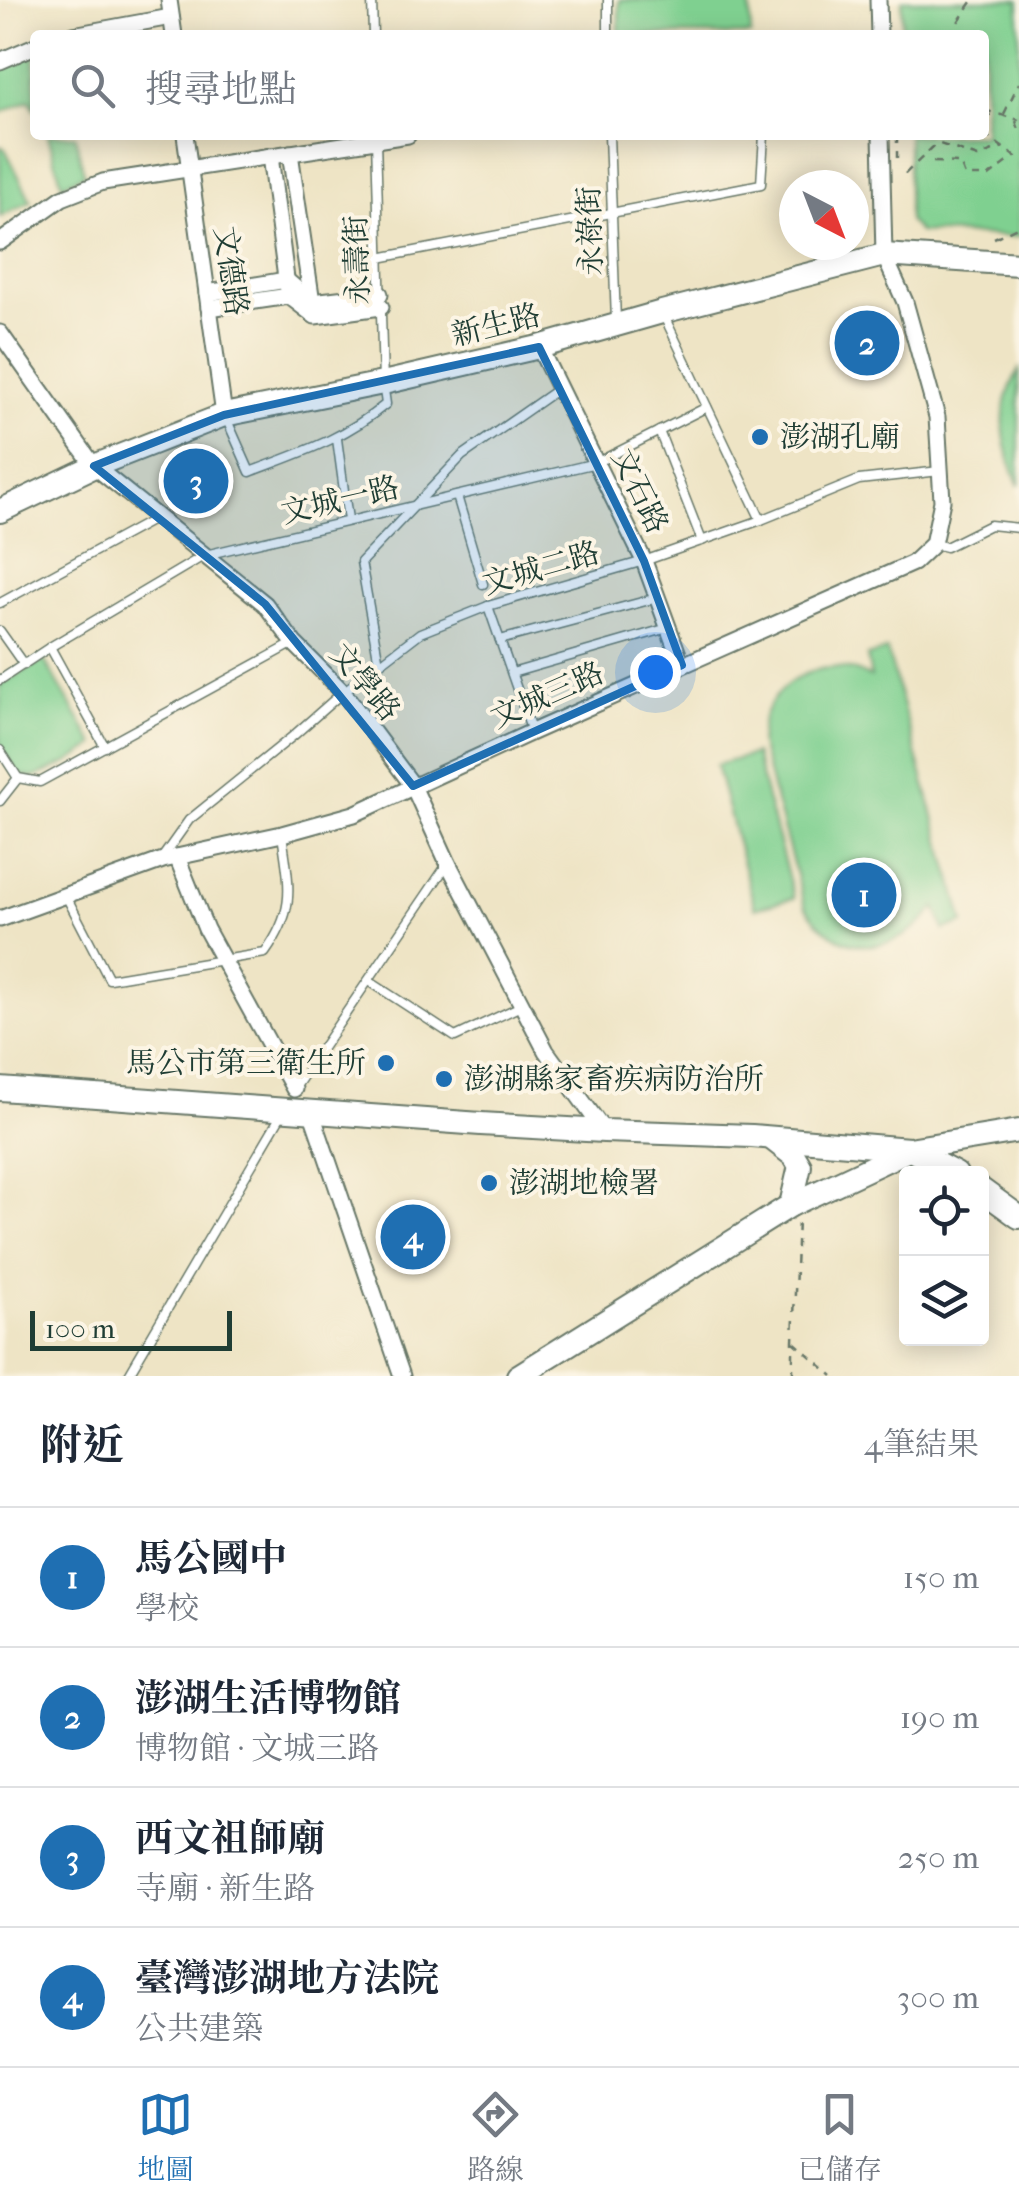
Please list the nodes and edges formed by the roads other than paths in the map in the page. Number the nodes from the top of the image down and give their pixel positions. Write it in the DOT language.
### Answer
graph roads {
  1 [pos="372,0"];
  2 [pos="608,0"];
  3 [pos="878,0"];
  4 [pos="170,8"];
  5 [pos="90,30"];
  6 [pos="373,30"];
  7 [pos="608,30"];
  8 [pos="879,30"];
  9 [pos="30,48"];
  10 [pos="0,61"];
  11 [pos="186,140"];
  12 [pos="365,140"];
  13 [pos="376,140"];
  14 [pos="609,140"];
  15 [pos="764,140"];
  16 [pos="892,140"];
  17 [pos="290,153"];
  18 [pos="270,156"];
  19 [pos="189,169"];
  20 [pos="612,214"];
  21 [pos="0,242"];
  22 [pos="884,254"];
  23 [pos="379,258"];
  24 [pos="1019,264"];
  25 [pos="288,288"];
  26 [pos="208,300"];
  27 [pos="380,300"];
  28 [pos="314,309"];
  29 [pos="662,312"];
  30 [pos="616,326"];
  31 [pos="0,333"];
  32 [pos="538,347"];
  33 [pos="382,383"];
  34 [pos="558,390"];
  35 [pos="707,406"];
  36 [pos="224,415"];
  37 [pos="659,431"];
  38 [pos="337,438"];
  39 [pos="596,463"];
  40 [pos="94,466"];
  41 [pos="940,471"];
  42 [pos="457,496"];
  43 [pos="414,507"];
  44 [pos="0,511"];
  45 [pos="158,517"];
  46 [pos="348,520"];
  47 [pos="760,520"];
  48 [pos="1019,528"];
  49 [pos="702,540"];
  50 [pos="933,544"];
  51 [pos="205,555"];
  52 [pos="644,561"];
  53 [pos="482,584"];
  54 [pos="657,598"];
  55 [pos="0,603"];
  56 [pos="488,606"];
  57 [pos="668,628"];
  58 [pos="0,631"];
  59 [pos="500,640"];
  60 [pos="294,643"];
  61 [pos="50,646"];
  62 [pos="379,663"];
  63 [pos="24,664"];
  64 [pos="682,665"];
  65 [pos="512,674"];
  66 [pos="0,680"];
  67 [pos="342,692"];
  68 [pos="532,732"];
  69 [pos="105,746"];
  70 [pos="0,750"];
  71 [pos="18,778"];
  72 [pos="412,786"];
  73 [pos="0,801"];
  74 [pos="282,834"];
  75 [pos="177,857"];
  76 [pos="160,861"];
  77 [pos="448,862"];
  78 [pos="66,896"];
  79 [pos="0,919"];
  80 [pos="222,960"];
  81 [pos="369,981"];
  82 [pos="523,1004"];
  83 [pos="0,1090"];
  84 [pos="289,1100"];
  85 [pos="310,1111"];
  86 [pos="604,1131"];
  87 [pos="1019,1131"];
  88 [pos="771,1138"];
  89 [pos="909,1150"];
  90 [pos="940,1166"];
  91 [pos="989,1195"];
  92 [pos="792,1205"];
  93 [pos="1019,1217"];
  94 [pos="128,1376"];
  95 [pos="402,1376"];
  96 [pos="518,1376"];
  1 -- 6 [label="lane"];
  2 -- 7 [label="lane"];
  3 -- 8 [label="street"];
  4 -- 5 [label="street"];
  9 -- 10 [label="street"];
  11 -- 19 [label="street, 文德路"];
  12 -- 17 [label="street"];
  13 -- 23 [label="lane, 永壽街"];
  14 -- 20 [label="lane, 永祿街"];
  15 -- 20 [label="lane"];
  16 -- 22 [label="street"];
  17 -- 18 [label="street"];
  17 -- 28 [label="street"];
  18 -- 19 [label="street"];
  18 -- 25 [label="street"];
  19 -- 21 [label="street"];
  19 -- 26 [label="street, 文德路"];
  20 -- 23 [label="lane"];
  20 -- 30 [label="lane, 永祿街"];
  22 -- 24 [label="main road, 新生路"];
  22 -- 29 [label="main road, 新生路"];
  22 -- 41 [label="street"];
  23 -- 27 [label="lane, 永壽街"];
  25 -- 26 [label="street"];
  25 -- 28 [label="street"];
  26 -- 36 [label="street, 文德路"];
  27 -- 28 [label="street"];
  27 -- 33 [label="lane, 永壽街"];
  29 -- 30 [label="main road, 新生路"];
  29 -- 35 [label="lane"];
  30 -- 32 [label="main road, 新生路"];
  31 -- 40 [label="street, 文學路"];
  32 -- 33 [label="main road, 新生路"];
  32 -- 34 [label="street, 文石路"];
  33 -- 36 [label="main road, 新生路"];
  33 -- 38 [label="lane"];
  34 -- 39 [label="street, 文石路"];
  34 -- 43 [label="lane"];
  35 -- 37 [label="lane, 文城一路"];
  35 -- 47 [label="lane"];
  36 -- 38 [label="lane"];
  36 -- 40 [label="main road, 新生路"];
  37 -- 39 [label="lane, 文城一路"];
  37 -- 49 [label="lane"];
  38 -- 46 [label="lane"];
  39 -- 42 [label="lane, 文城一路"];
  39 -- 52 [label="street, 文石路"];
  40 -- 44 [label="main road, 新生路"];
  40 -- 45 [label="street, 文學路"];
  41 -- 47 [label="lane, 文城二路"];
  41 -- 50 [label="street"];
  42 -- 43 [label="lane, 文城一路"];
  42 -- 53 [label="lane"];
  43 -- 46 [label="lane, 文城一路"];
  43 -- 62 [label="lane"];
  45 -- 51 [label="street, 文學路"];
  45 -- 55 [label="lane"];
  46 -- 51 [label="lane, 文城一路"];
  47 -- 49 [label="lane, 文城二路"];
  48 -- 50 [label="lane"];
  49 -- 52 [label="lane, 文城二路"];
  50 -- 64 [label="street, 文城三路"];
  51 -- 60 [label="street, 文學路"];
  51 -- 61 [label="lane, 文城一路"];
  52 -- 54 [label="street, 文石路"];
  52 -- 56 [label="lane, 文城二路"];
  54 -- 57 [label="street, 文石路"];
  54 -- 59 [label="lane"];
  56 -- 59 [label="lane"];
  56 -- 62 [label="lane, 文城二路"];
  57 -- 64 [label="street, 文石路"];
  57 -- 65 [label="lane"];
  58 -- 63 [label="lane"];
  59 -- 65 [label="lane"];
  60 -- 67 [label="street, 文學路"];
  60 -- 69 [label="lane"];
  61 -- 63 [label="lane, 文城一路"];
  61 -- 69 [label="lane"];
  62 -- 67 [label="lane, 文城二路"];
  63 -- 66 [label="lane, 文城一路"];
  64 -- 68 [label="street, 文城三路"];
  65 -- 68 [label="lane"];
  67 -- 72 [label="street, 文學路"];
  67 -- 76 [label="lane, 文城二路"];
  68 -- 72 [label="street, 文城三路"];
  69 -- 71 [label="lane"];
  70 -- 71 [label="lane"];
  71 -- 73 [label="lane"];
  72 -- 74 [label="street, 文城三路"];
  72 -- 77 [label="street, 文學路"];
  74 -- 75 [label="street, 文城三路"];
  74 -- 80 [label="lane"];
  75 -- 76 [label="street, 文城三路"];
  75 -- 80 [label="street"];
  76 -- 78 [label="street, 文城三路"];
  77 -- 81 [label="lane"];
  77 -- 82 [label="street, 文學路"];
  78 -- 79 [label="street, 文城三路"];
  78 -- 80 [label="lane"];
  80 -- 84 [label="street"];
  81 -- 82 [label="lane"];
  81 -- 84 [label="lane"];
  82 -- 86 [label="street, 文學路"];
  83 -- 84 [label="main road"];
  84 -- 85 [label="main road"];
  84 -- 94 [label="lane"];
  85 -- 86 [label="main road"];
  85 -- 95 [label="street"];
  86 -- 88 [label="main road"];
  87 -- 89 [label="main road"];
  88 -- 89 [label="main road"];
  88 -- 92 [label="main road"];
  89 -- 90 [label="main road"];
  89 -- 92 [label="main road"];
  91 -- 93 [label="main road"];
  92 -- 96 [label="main road"];
}
